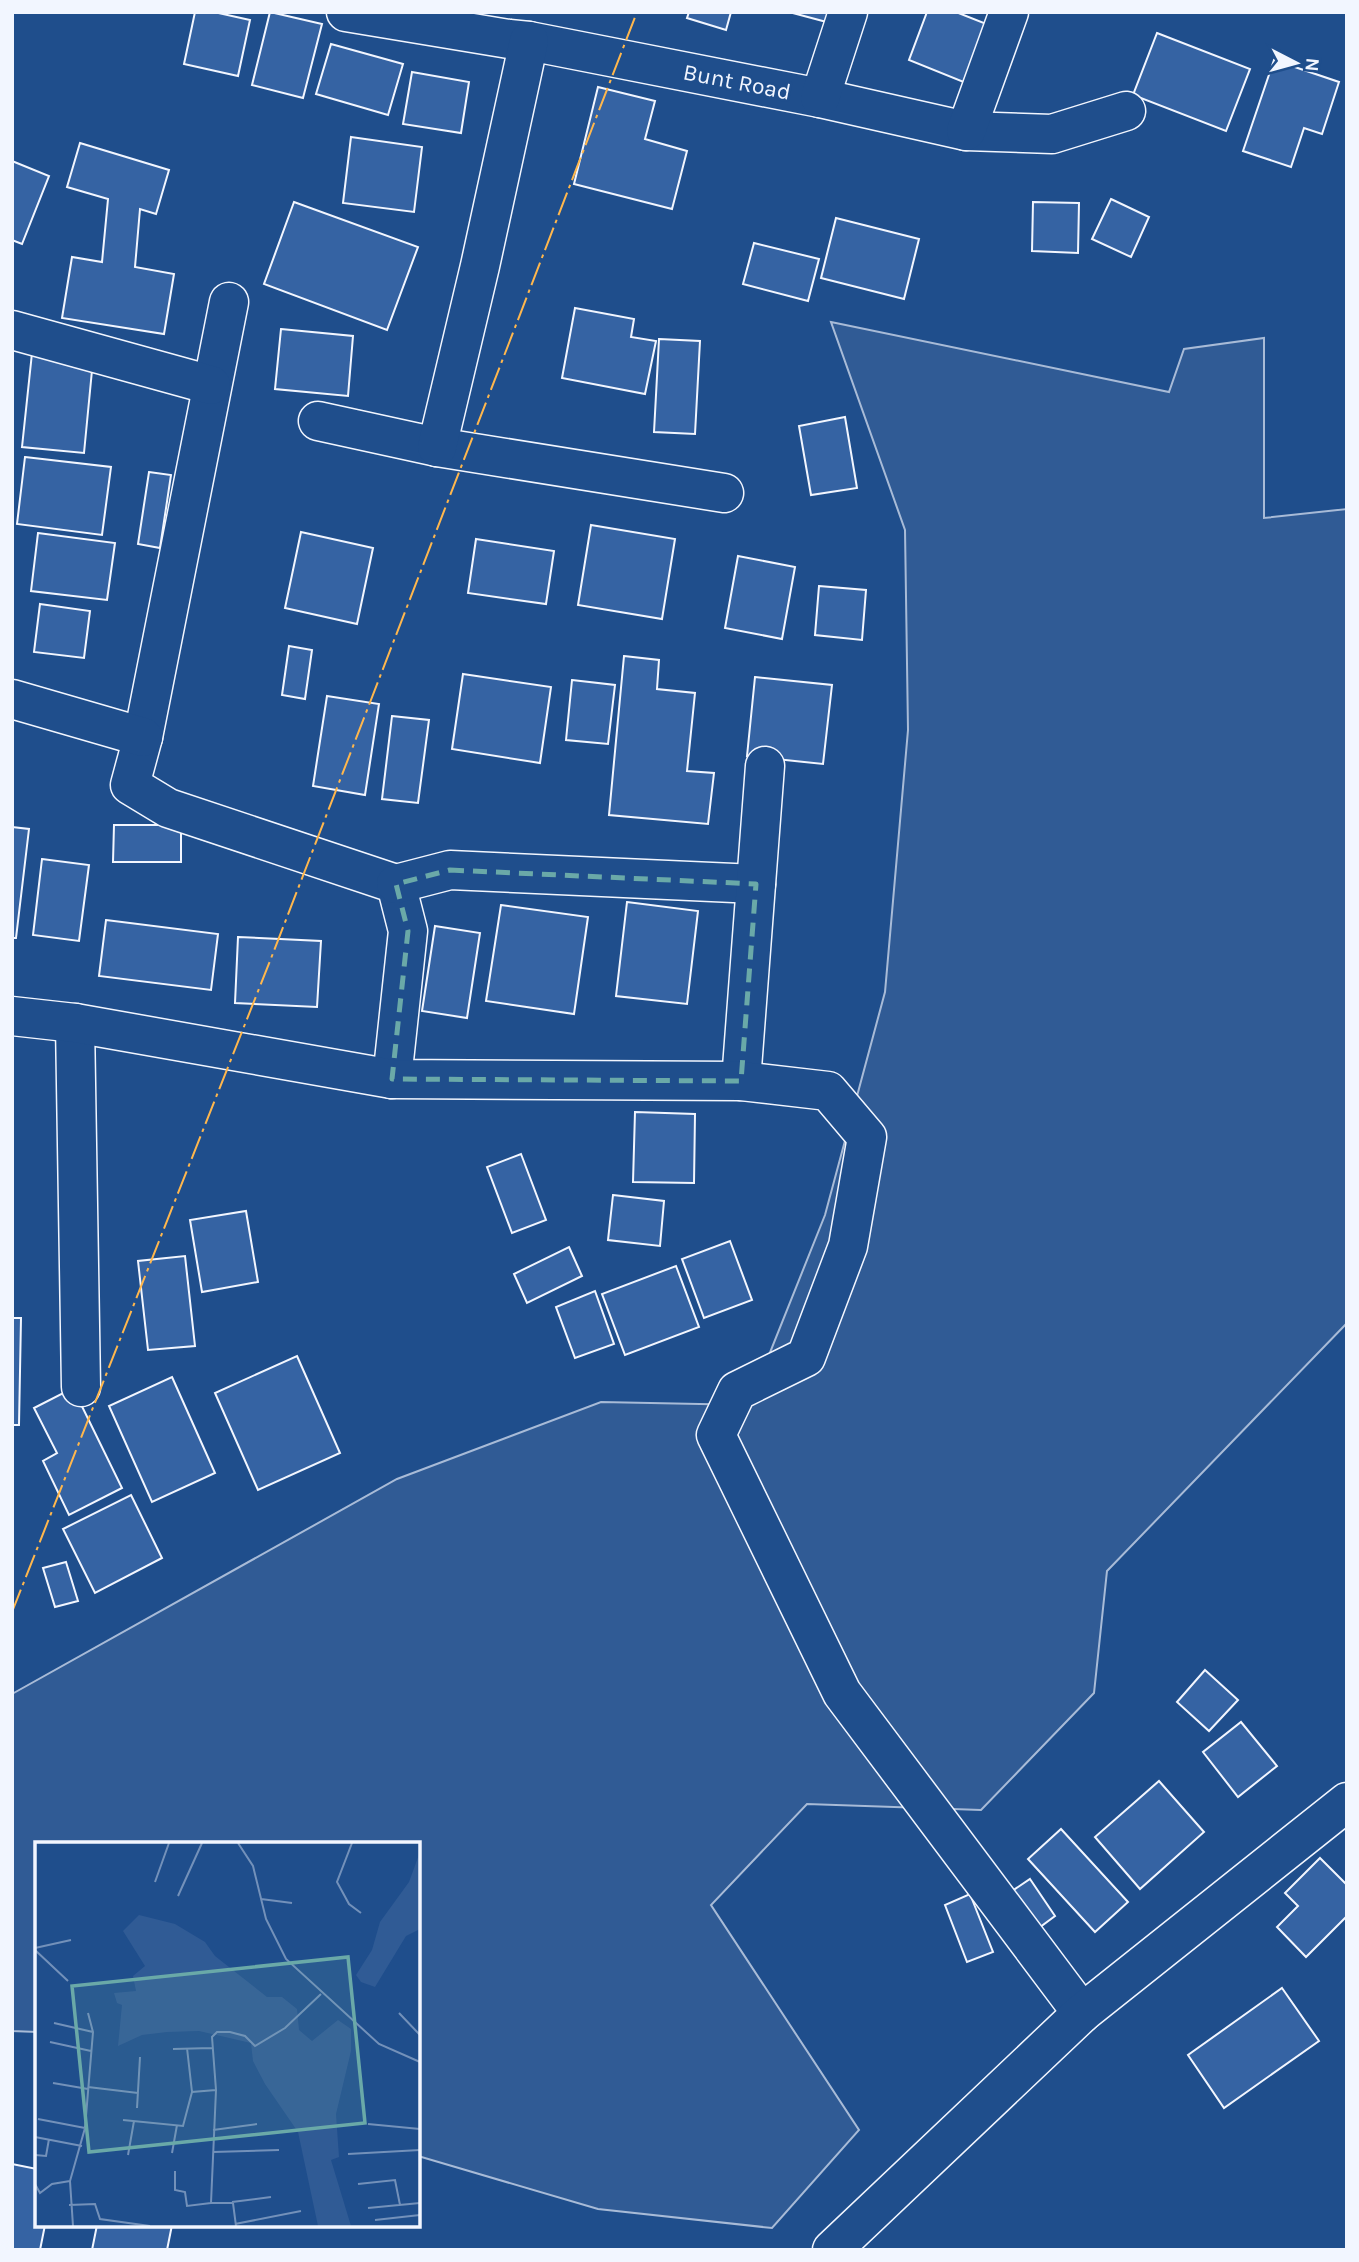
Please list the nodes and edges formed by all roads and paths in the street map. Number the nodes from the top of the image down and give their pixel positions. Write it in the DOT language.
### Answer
graph roads {
  1 [pos="346,12"];
  2 [pos="848,12"];
  3 [pos="1009,12"];
  4 [pos="518,31"];
  5 [pos="820,98"];
  6 [pos="1126,111"];
  7 [pos="966,131"];
  8 [pos="229,302"];
  9 [pos="12,330"];
  10 [pos="211,386"];
  11 [pos="318,421"];
  12 [pos="437,447"];
  13 [pos="724,493"];
  14 [pos="12,699"];
  15 [pos="143,737"];
  16 [pos="765,766"];
  17 [pos="396,884"];
  18 [pos="756,884"];
  19 [pos="12,1016"];
  20 [pos="75,1023"];
  21 [pos="391,1079"];
  22 [pos="741,1081"];
  23 [pos="81,1387"];
  24 [pos="1347,1802"];
  25 [pos="1082,2013"];
  26 [pos="832,2250"];
  1 -- 4 [label="street, Bunt Road"];
  2 -- 5 [label="street"];
  3 -- 7 [label="street"];
  4 -- 5 [label="street, Bunt Road"];
  4 -- 12 [label="street"];
  5 -- 7 [label="street, Bunt Road"];
  6 -- 7 [label="street, Bunt Road"];
  8 -- 10 [label="street"];
  9 -- 10 [label="street"];
  10 -- 15 [label="street"];
  11 -- 12 [label="street"];
  12 -- 13 [label="street"];
  14 -- 15 [label="street"];
  15 -- 17 [label="street"];
  16 -- 18 [label="street"];
  17 -- 18 [label="street"];
  17 -- 21 [label="street"];
  18 -- 22 [label="street"];
  19 -- 20 [label="street"];
  20 -- 21 [label="street"];
  20 -- 23 [label="street"];
  21 -- 22 [label="street"];
  22 -- 25 [label="street"];
  24 -- 25 [label="street"];
  25 -- 26 [label="street"];
}
